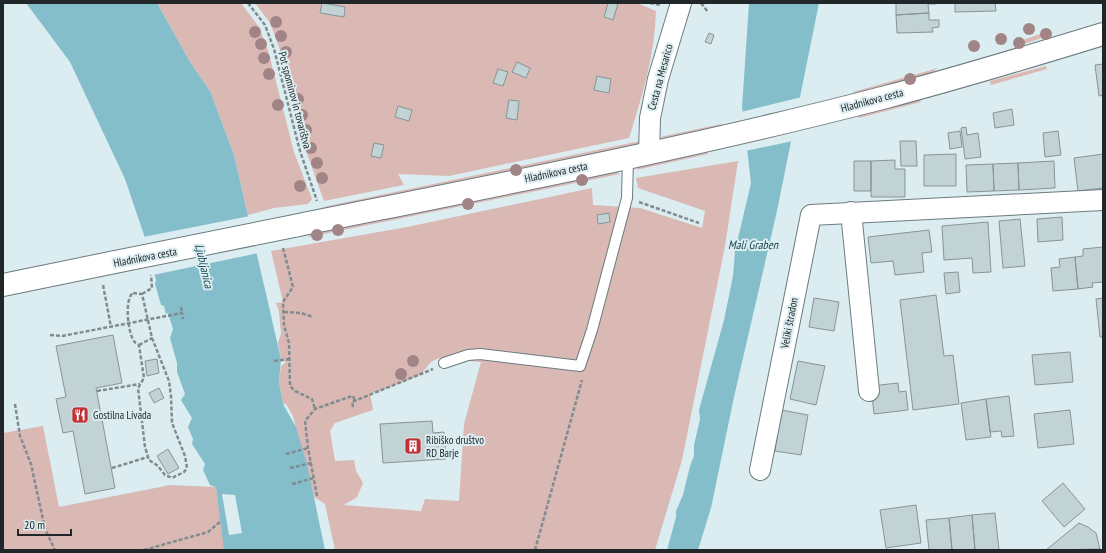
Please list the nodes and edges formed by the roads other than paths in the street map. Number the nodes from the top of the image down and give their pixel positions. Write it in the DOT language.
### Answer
graph roads {
  1 [pos="681,3"];
  2 [pos="1103,34"];
  3 [pos="639,155"];
  4 [pos="1103,200"];
  5 [pos="851,212"];
  6 [pos="3,285"];
  7 [pos="444,363"];
  8 [pos="869,391"];
  9 [pos="760,470"];
  1 -- 3 [label="street, Cesta na Mesarico"];
  2 -- 3 [label="main road, Hladnikova cesta"];
  3 -- 6 [label="main road, Hladnikova cesta, bridge"];
  3 -- 7 [label="lane"];
  4 -- 5 [label="street, Veliki štradon"];
  5 -- 8 [label="street"];
  5 -- 9 [label="street, Veliki štradon"];
}
